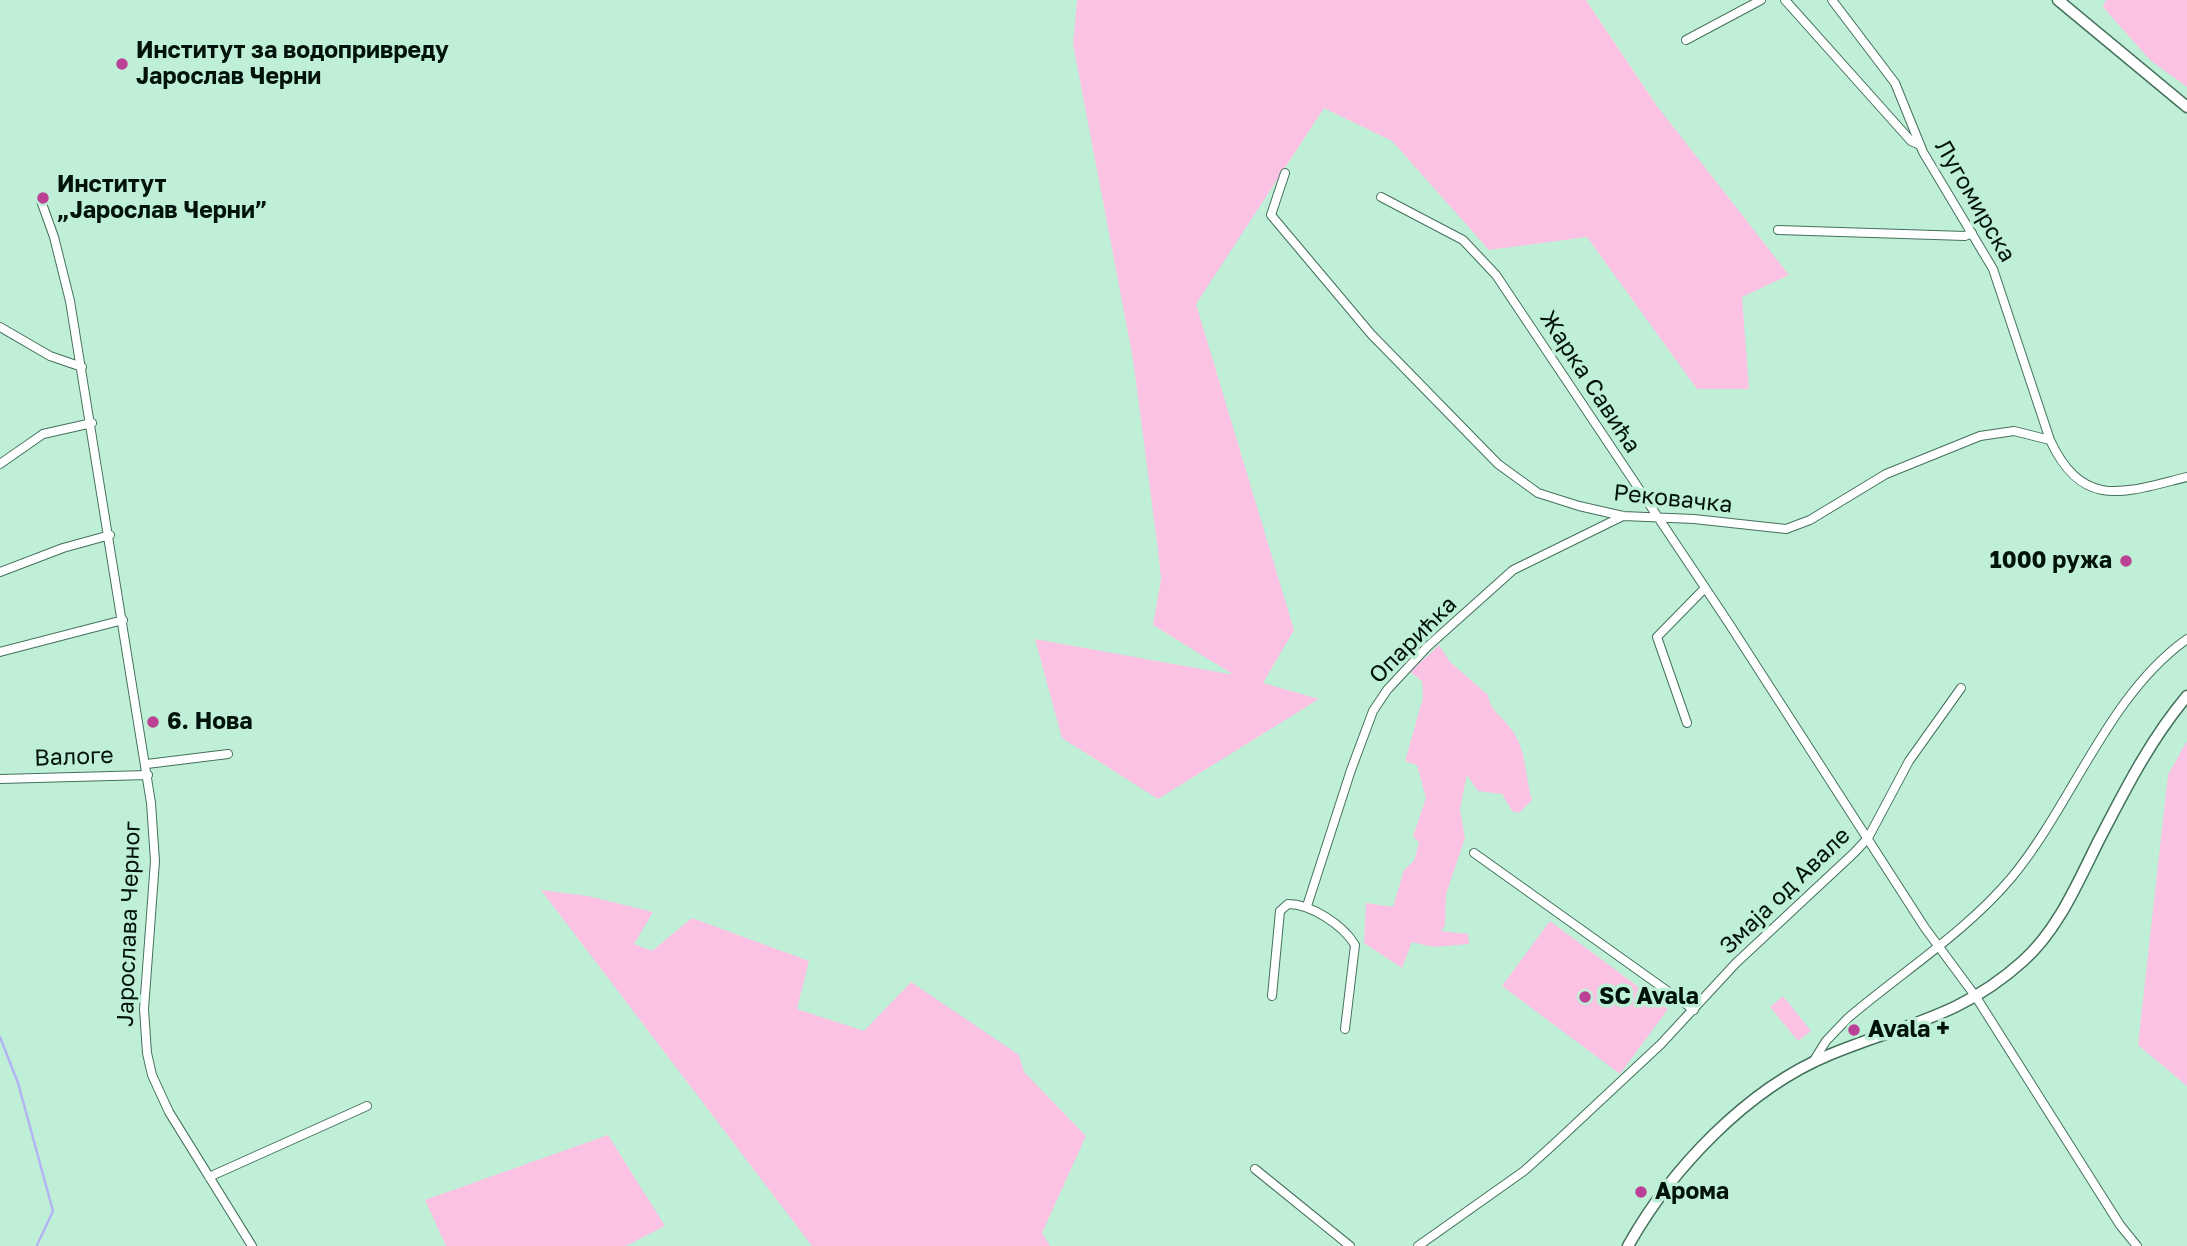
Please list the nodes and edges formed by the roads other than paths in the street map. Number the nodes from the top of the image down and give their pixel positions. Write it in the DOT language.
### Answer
graph roads {
  1 [pos="1761,0"];
  2 [pos="1785,0"];
  3 [pos="1832,0"];
  4 [pos="2058,0"];
  5 [pos="1686,40"];
  6 [pos="2187,107"];
  7 [pos="1920,145"];
  8 [pos="1285,173"];
  9 [pos="1381,197"];
  10 [pos="40,198"];
  11 [pos="1778,230"];
  12 [pos="1972,233"];
  13 [pos="0,327"];
  14 [pos="82,367"];
  15 [pos="92,424"];
  16 [pos="2050,440"];
  17 [pos="0,464"];
  18 [pos="2187,477"];
  19 [pos="1623,516"];
  20 [pos="1656,518"];
  21 [pos="110,535"];
  22 [pos="0,572"];
  23 [pos="1705,588"];
  24 [pos="123,620"];
  25 [pos="2187,639"];
  26 [pos="0,652"];
  27 [pos="1961,688"];
  28 [pos="2187,696"];
  29 [pos="1687,723"];
  30 [pos="228,754"];
  31 [pos="146,764"];
  32 [pos="148,775"];
  33 [pos="0,779"];
  34 [pos="1868,838"];
  35 [pos="1474,853"];
  36 [pos="1307,906"];
  37 [pos="1939,945"];
  38 [pos="1272,996"];
  39 [pos="1976,997"];
  40 [pos="1694,1010"];
  41 [pos="1345,1029"];
  42 [pos="1813,1062"];
  43 [pos="367,1106"];
  44 [pos="1255,1169"];
  45 [pos="209,1177"];
  46 [pos="253,1246"];
  47 [pos="1350,1246"];
  48 [pos="1418,1246"];
  49 [pos="1629,1246"];
  50 [pos="2137,1246"];
  1 -- 5 [label="street"];
  2 -- 7 [label="street"];
  3 -- 7 [label="street, Лугомирска"];
  4 -- 6 [label="main road"];
  7 -- 12 [label="street, Лугомирска"];
  8 -- 19 [label="street, Рековачка"];
  9 -- 20 [label="street, Жарка Савића"];
  10 -- 14 [label="street, Јарослава Черног"];
  11 -- 12 [label="street"];
  12 -- 16 [label="street, Лугомирска"];
  13 -- 14 [label="street"];
  14 -- 15 [label="street, Јарослава Черног"];
  15 -- 17 [label="street"];
  15 -- 21 [label="street, Јарослава Черног"];
  16 -- 18 [label="street"];
  16 -- 20 [label="street, Рековачка"];
  19 -- 20 [label="street, Рековачка"];
  19 -- 36 [label="street, Опарићка"];
  20 -- 23 [label="street, Жарка Савића"];
  21 -- 22 [label="street"];
  21 -- 24 [label="street, Јарослава Черног"];
  23 -- 29 [label="street"];
  23 -- 34 [label="street, Жарка Савића"];
  24 -- 26 [label="street"];
  24 -- 31 [label="street, Јарослава Черног"];
  25 -- 37 [label="street"];
  27 -- 34 [label="street, Змаја од Авале"];
  28 -- 39 [label="main road"];
  30 -- 31 [label="street"];
  31 -- 32 [label="street, Јарослава Черног"];
  32 -- 33 [label="street, Валоге"];
  32 -- 45 [label="street, Јарослава Черног"];
  34 -- 37 [label="street, Жарка Савића"];
  34 -- 40 [label="street, Змаја од Авале"];
  35 -- 40 [label="street"];
  36 -- 38 [label="street"];
  36 -- 41 [label="street"];
  37 -- 39 [label="street, Жарка Савића"];
  37 -- 42 [label="street"];
  39 -- 42 [label="main road"];
  39 -- 50 [label="street, Жарка Савића"];
  40 -- 48 [label="street, Змаја од Авале"];
  42 -- 49 [label="main road"];
  43 -- 45 [label="street"];
  44 -- 47 [label="street"];
  45 -- 46 [label="street, Јарослава Черног"];
}
